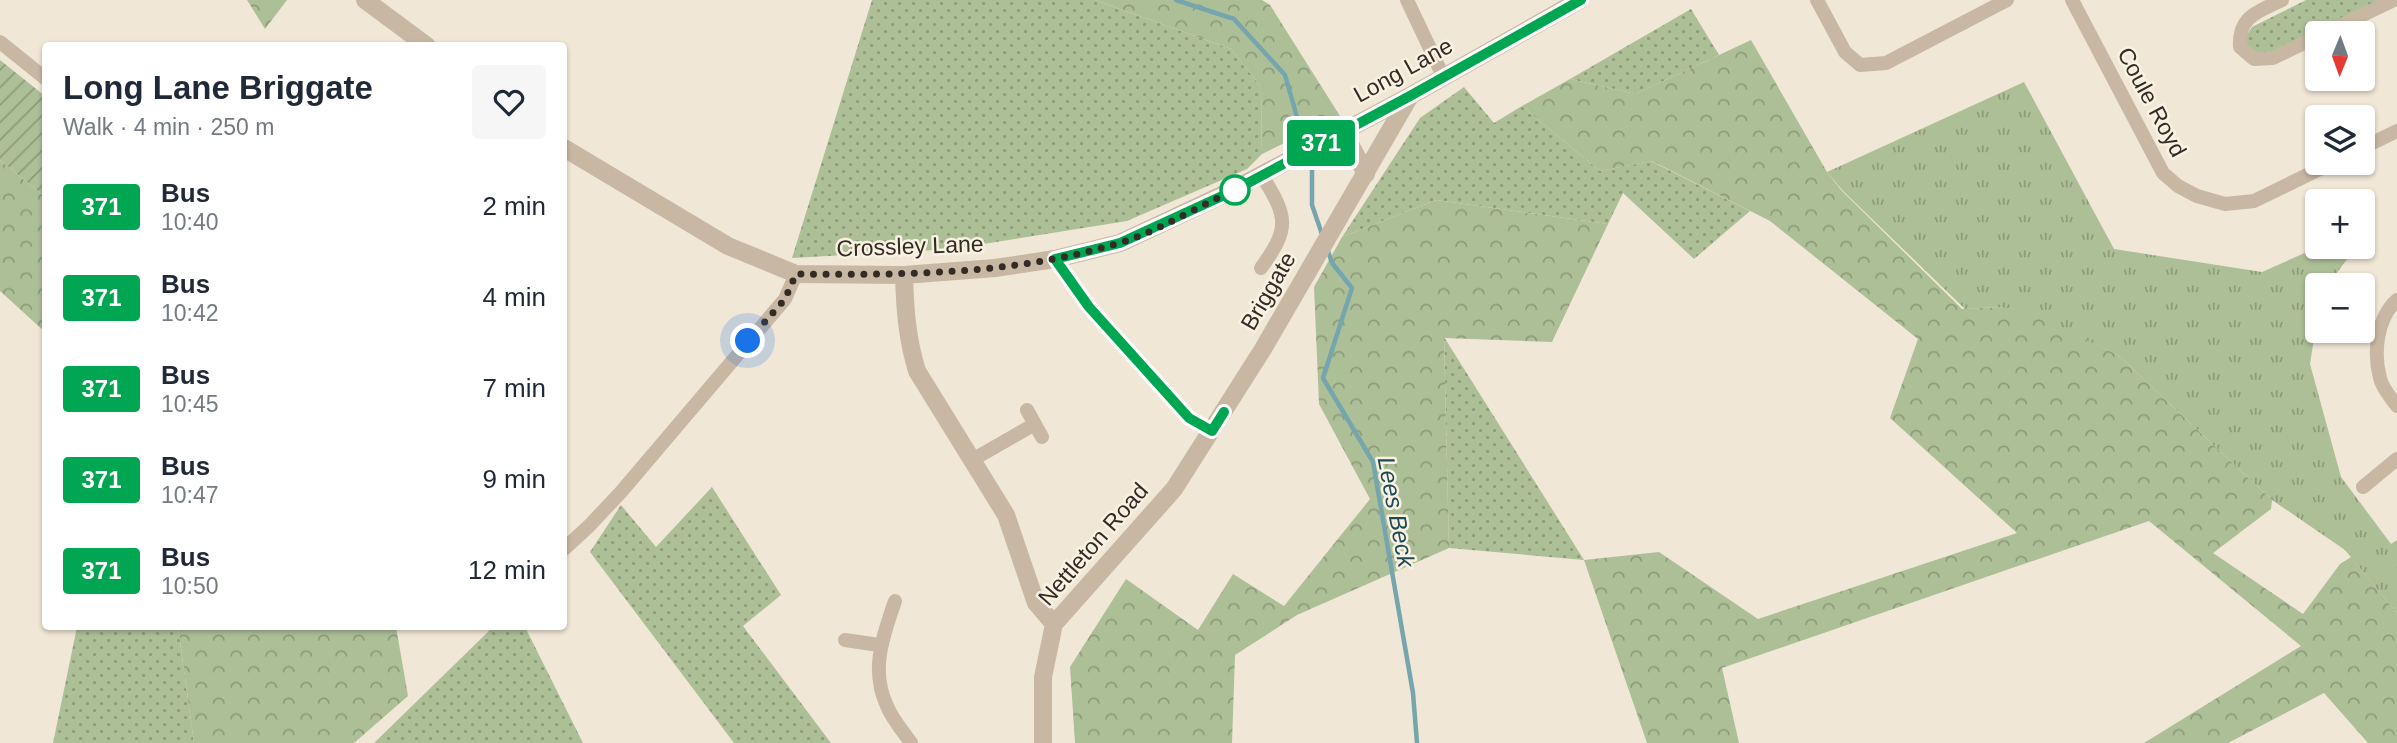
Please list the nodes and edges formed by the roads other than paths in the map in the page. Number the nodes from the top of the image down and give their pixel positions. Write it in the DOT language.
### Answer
graph roads {
  1 [pos="365,0"];
  2 [pos="1407,0"];
  3 [pos="1580,0"];
  4 [pos="1816,0"];
  5 [pos="2007,0"];
  6 [pos="2072,0"];
  7 [pos="2282,0"];
  8 [pos="2394,0"];
  9 [pos="2350,21"];
  10 [pos="0,42"];
  11 [pos="422,42"];
  12 [pos="2305,43"];
  13 [pos="42,76"];
  14 [pos="1443,76"];
  15 [pos="1410,96"];
  16 [pos="2397,131"];
  17 [pos="1335,135"];
  18 [pos="2375,142"];
  19 [pos="567,150"];
  20 [pos="1366,174"];
  21 [pos="2307,175"];
  22 [pos="1262,176"];
  23 [pos="1055,259"];
  24 [pos="1261,268"];
  25 [pos="796,274"];
  26 [pos="904,275"];
  27 [pos="2397,300"];
  28 [pos="2397,407"];
  29 [pos="1027,410"];
  30 [pos="1212,431"];
  31 [pos="2397,459"];
  32 [pos="972,460"];
  33 [pos="2362,487"];
  34 [pos="567,546"];
  35 [pos="895,601"];
  36 [pos="1054,624"];
  37 [pos="845,640"];
  38 [pos="880,645"];
  39 [pos="911,743"];
  40 [pos="1043,743"];
  1 -- 11 [label="street"];
  2 -- 14 [label="street"];
  3 -- 14 [label="street, Long Lane"];
  4 -- 5 [label="street"];
  6 -- 21 [label="street, Coule Royd"];
  7 -- 12 [label="street"];
  8 -- 9 [label="street"];
  10 -- 13 [label="street"];
  14 -- 15 [label="street, Long Lane"];
  15 -- 17 [label="street, Long Lane"];
  15 -- 20 [label="street, Briggate"];
  16 -- 18 [label="street"];
  17 -- 20 [label="street"];
  17 -- 22 [label="street, Long Lane"];
  19 -- 25 [label="street, Crossley Lane"];
  20 -- 30 [label="street, Briggate"];
  22 -- 23 [label="street, Long Lane"];
  22 -- 24 [label="street"];
  23 -- 26 [label="street, Crossley Lane"];
  23 -- 30 [label="street"];
  25 -- 26 [label="street, Crossley Lane"];
  25 -- 34 [label="street"];
  26 -- 32 [label="street"];
  27 -- 28 [label="street"];
  29 -- 32 [label="street"];
  30 -- 36 [label="street, Nettleton Road"];
  31 -- 33 [label="street"];
  32 -- 36 [label="street"];
  35 -- 38 [label="street"];
  36 -- 40 [label="street, Nettleton Road"];
  37 -- 38 [label="street"];
  38 -- 39 [label="street"];
}
